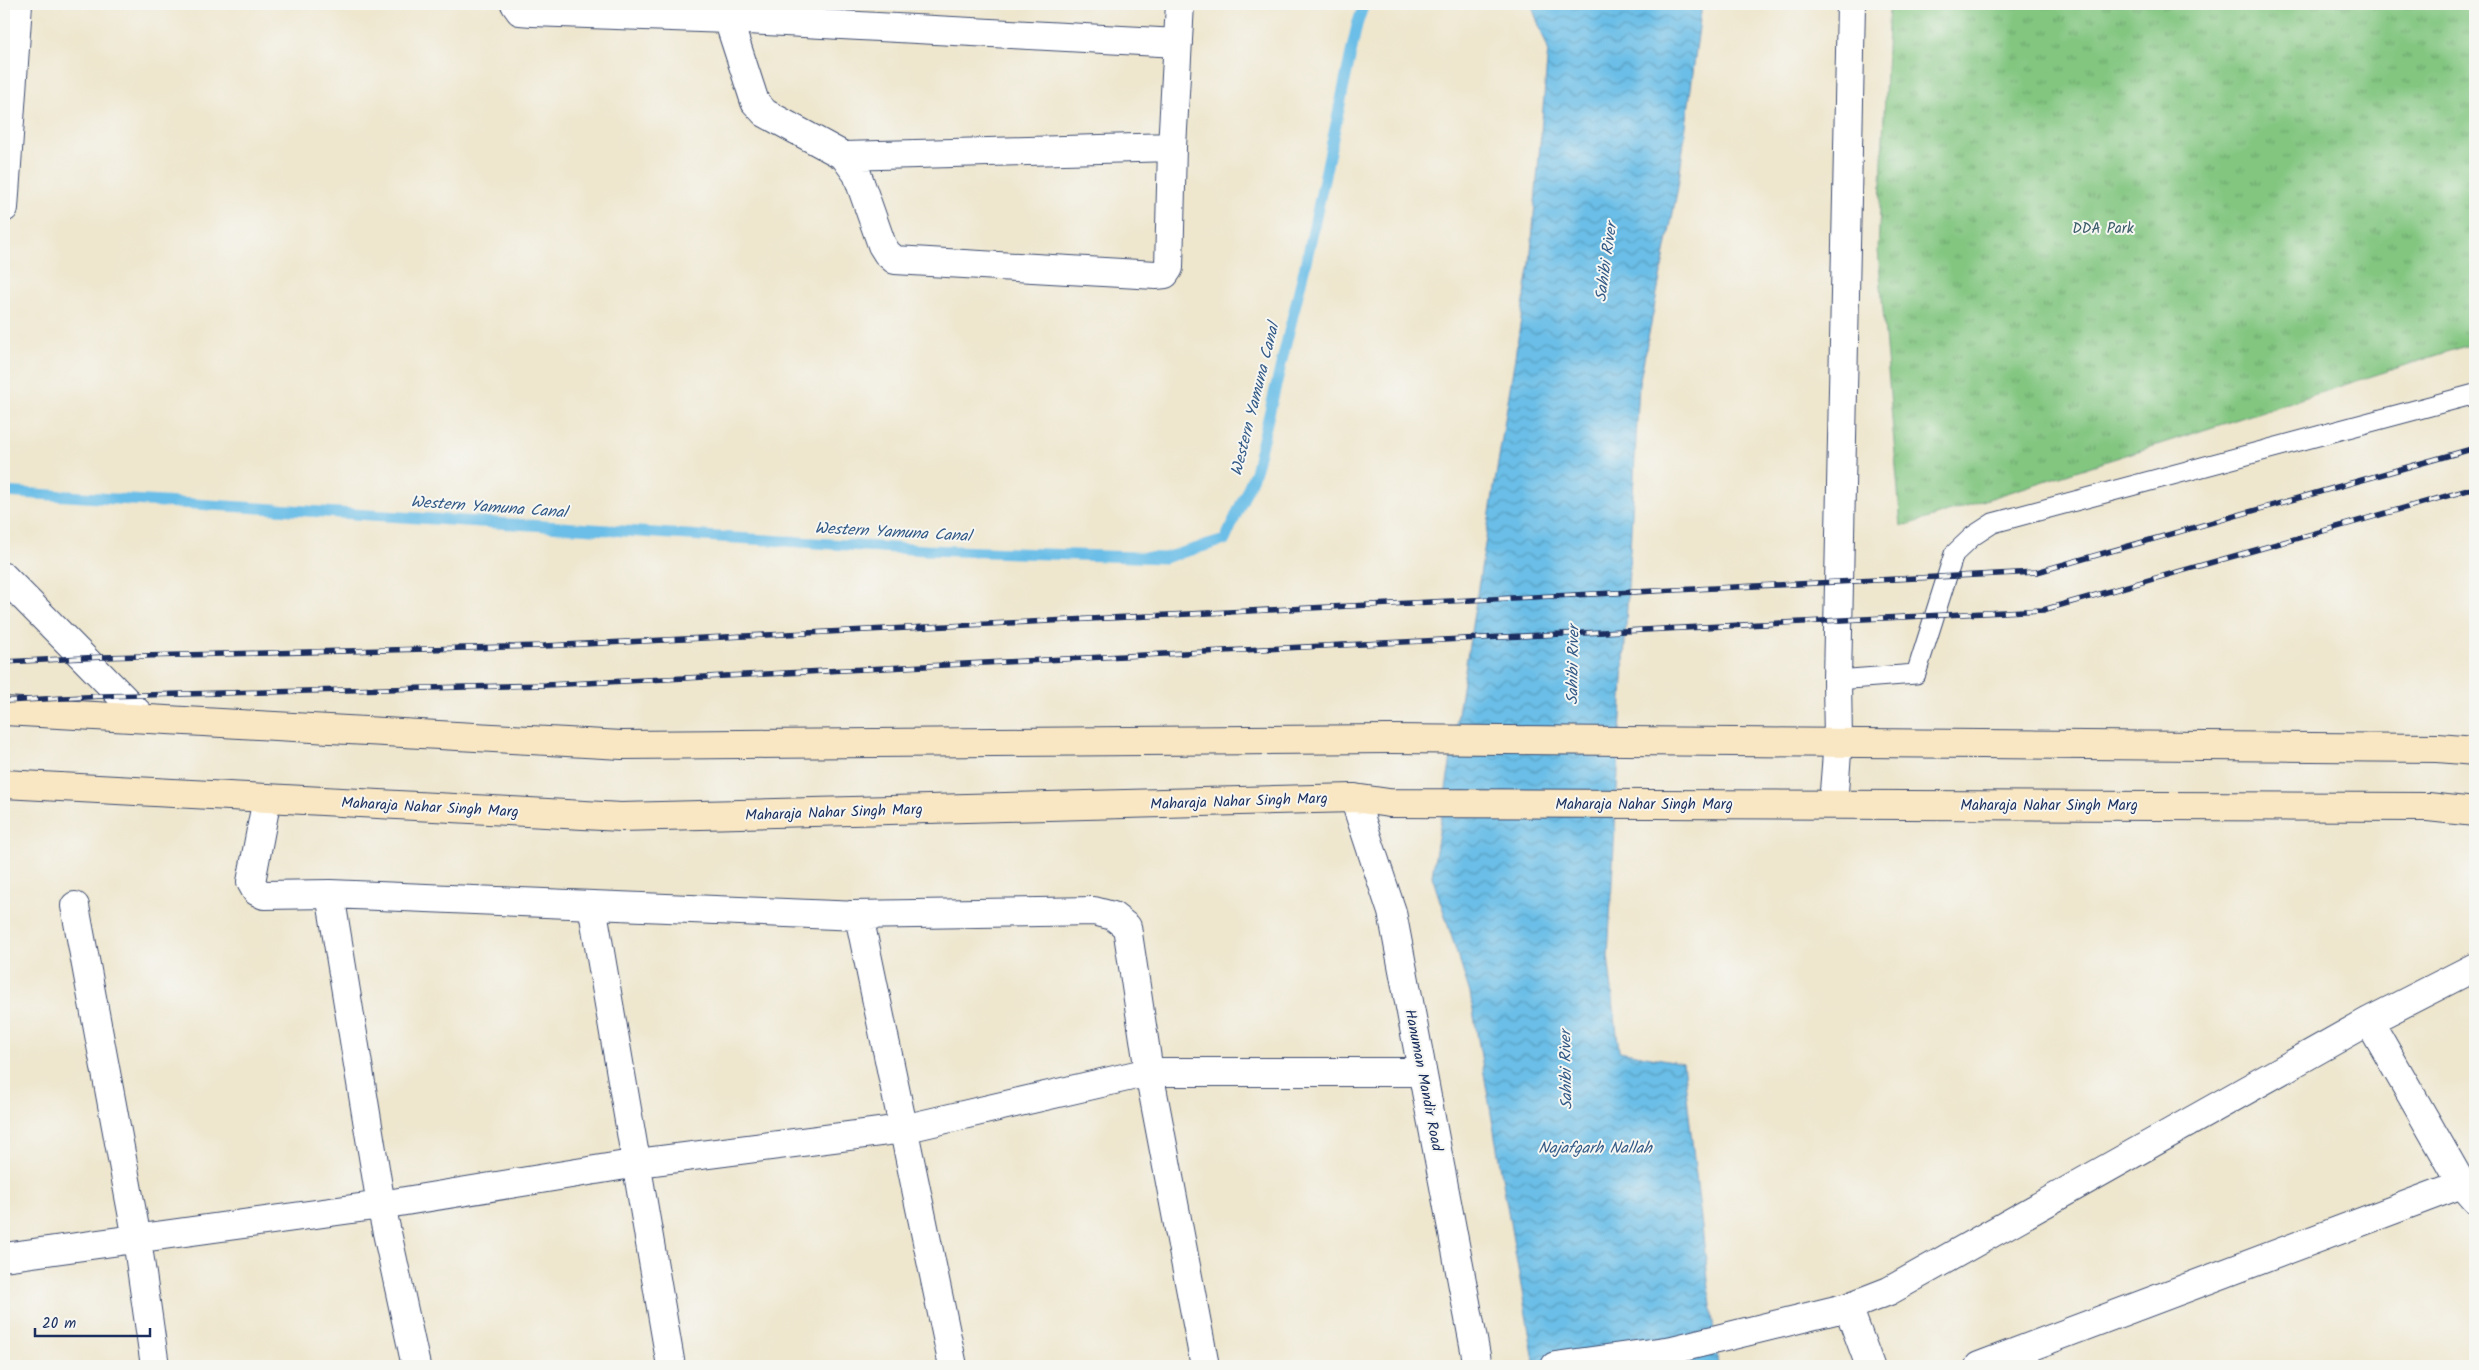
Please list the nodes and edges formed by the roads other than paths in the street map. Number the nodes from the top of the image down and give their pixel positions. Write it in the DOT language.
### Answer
graph roads {
  1 [pos="18,4"];
  2 [pos="514,4"];
  3 [pos="1180,4"];
  4 [pos="1851,4"];
  5 [pos="615,9"];
  6 [pos="728,11"];
  7 [pos="1178,43"];
  8 [pos="8,94"];
  9 [pos="1172,147"];
  10 [pos="844,156"];
  11 [pos="4,208"];
  12 [pos="2475,394"];
  13 [pos="4,577"];
  14 [pos="1837,680"];
  15 [pos="4,711"];
  16 [pos="143,718"];
  17 [pos="1838,741"];
  18 [pos="2475,751"];
  19 [pos="4,784"];
  20 [pos="267,798"];
  21 [pos="1354,798"];
  22 [pos="1833,804"];
  23 [pos="2475,812"];
  24 [pos="330,894"];
  25 [pos="592,905"];
  26 [pos="74,906"];
  27 [pos="852,915"];
  28 [pos="2475,967"];
  29 [pos="2369,1021"];
  30 [pos="1149,1072"];
  31 [pos="1422,1072"];
  32 [pos="903,1129"];
  33 [pos="638,1163"];
  34 [pos="2469,1192"];
  35 [pos="381,1205"];
  36 [pos="137,1239"];
  37 [pos="4,1257"];
  38 [pos="1848,1307"];
  39 [pos="155,1366"];
  40 [pos="416,1366"];
  41 [pos="671,1366"];
  42 [pos="953,1366"];
  43 [pos="1205,1366"];
  44 [pos="1478,1366"];
  45 [pos="1555,1366"];
  46 [pos="1870,1366"];
  47 [pos="1978,1366"];
  1 -- 8 [label="street"];
  2 -- 5 [label="street"];
  3 -- 7 [label="street"];
  4 -- 14 [label="street"];
  5 -- 6 [label="street"];
  6 -- 7 [label="street"];
  6 -- 10 [label="street"];
  7 -- 9 [label="street"];
  8 -- 11 [label="street"];
  9 -- 10 [label="street"];
  9 -- 10 [label="street"];
  12 -- 14 [label="lane"];
  13 -- 16 [label="street"];
  14 -- 17 [label="street"];
  15 -- 16 [label="main road"];
  16 -- 17 [label="main road"];
  17 -- 18 [label="main road"];
  17 -- 22 [label="street"];
  19 -- 20 [label="main road, Maharaja Nahar Singh Marg"];
  20 -- 21 [label="main road, Maharaja Nahar Singh Marg"];
  20 -- 24 [label="street"];
  21 -- 22 [label="main road, Maharaja Nahar Singh Marg"];
  21 -- 31 [label="street, Hanuman Mandir Road"];
  22 -- 23 [label="main road, Maharaja Nahar Singh Marg"];
  24 -- 25 [label="street"];
  24 -- 35 [label="street"];
  25 -- 27 [label="street"];
  25 -- 33 [label="street"];
  26 -- 36 [label="street"];
  27 -- 30 [label="street"];
  27 -- 32 [label="street"];
  28 -- 29 [label="street"];
  29 -- 34 [label="street"];
  29 -- 38 [label="street"];
  30 -- 31 [label="street"];
  30 -- 32 [label="street"];
  30 -- 43 [label="street"];
  31 -- 44 [label="street, Hanuman Mandir Road"];
  32 -- 33 [label="street"];
  32 -- 42 [label="street"];
  33 -- 35 [label="street"];
  33 -- 41 [label="street"];
  34 -- 47 [label="street"];
  35 -- 36 [label="street"];
  35 -- 40 [label="street"];
  36 -- 37 [label="street"];
  36 -- 39 [label="street"];
  38 -- 45 [label="street"];
  38 -- 46 [label="street"];
}
